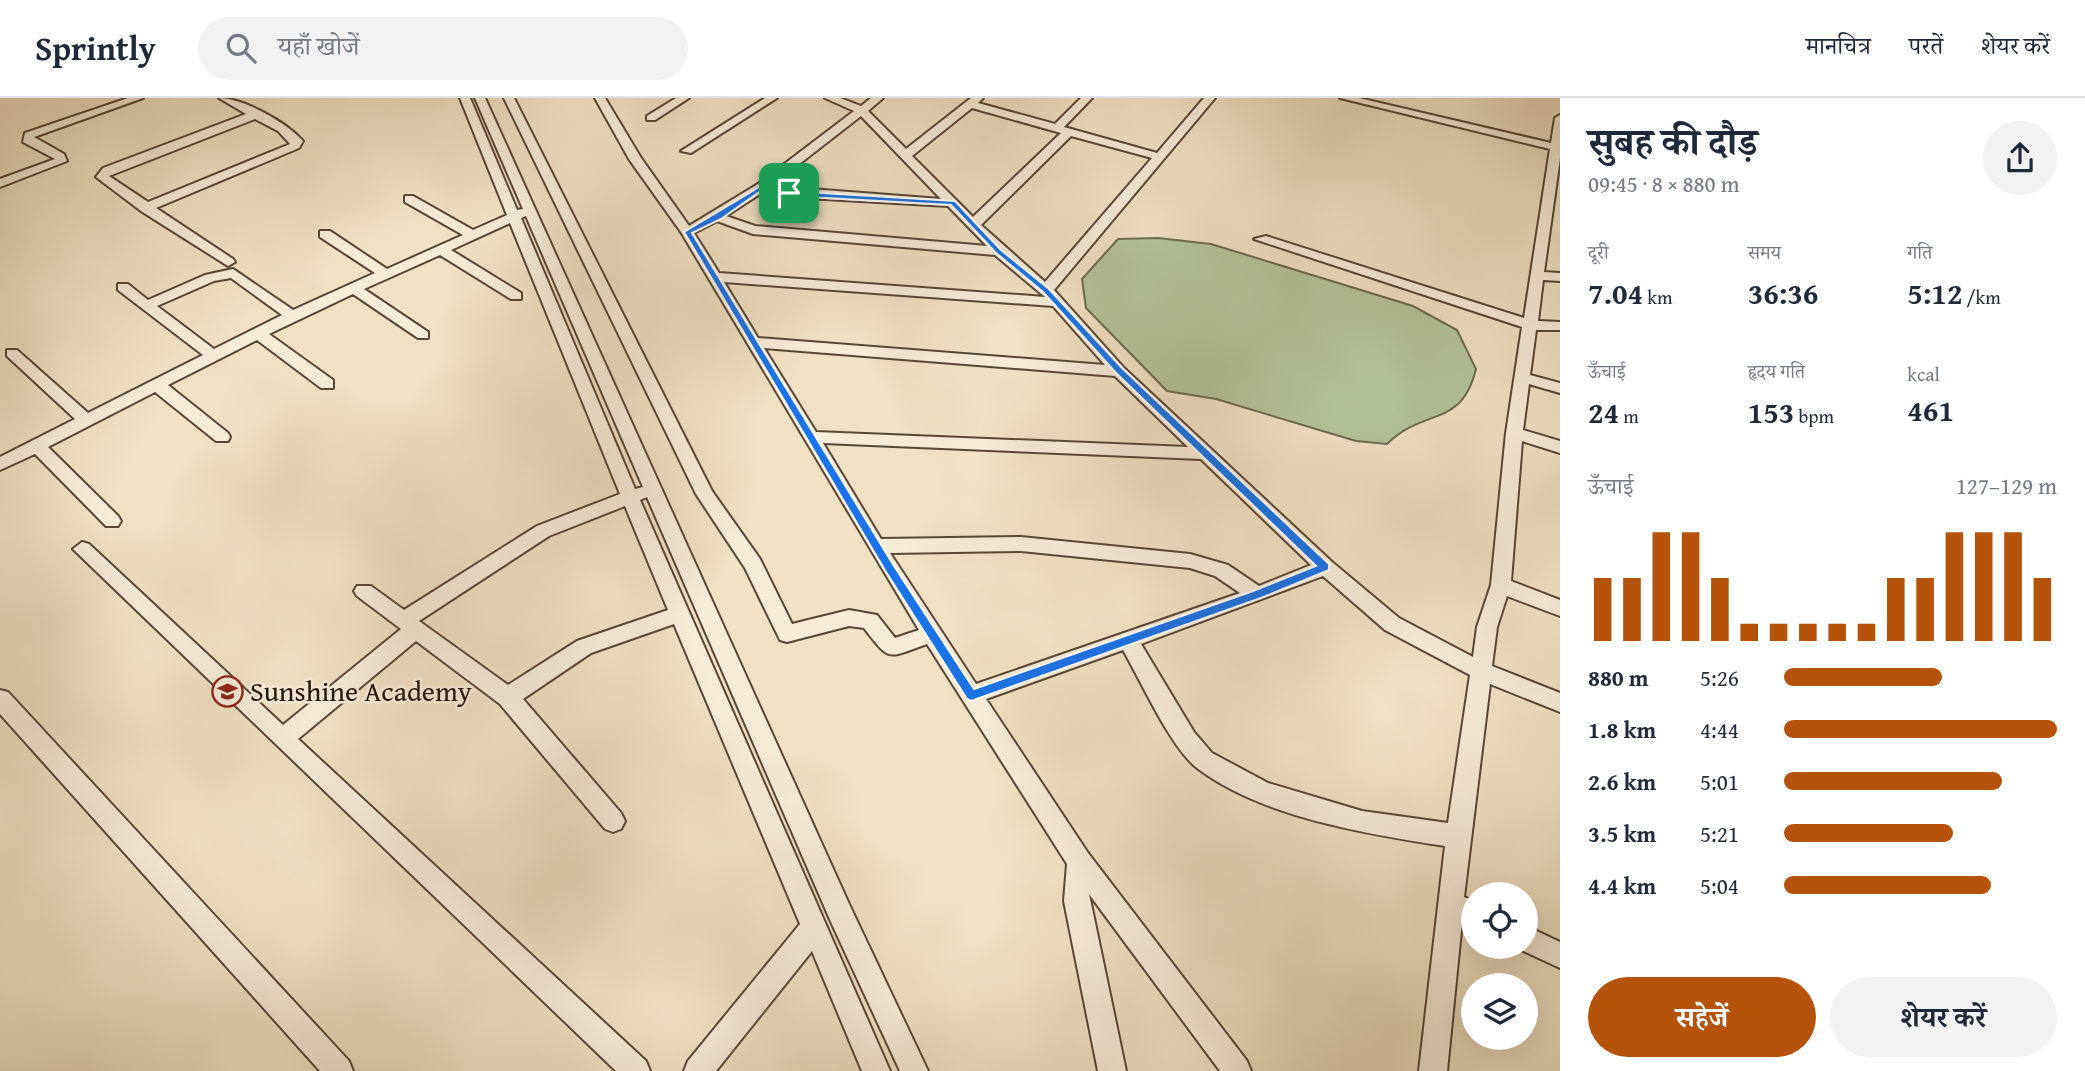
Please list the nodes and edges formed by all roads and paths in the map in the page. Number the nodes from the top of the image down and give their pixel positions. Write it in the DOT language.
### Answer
graph roads {
  1 [pos="138,98"];
  2 [pos="224,98"];
  3 [pos="465,98"];
  4 [pos="480,98"];
  5 [pos="509,98"];
  6 [pos="600,98"];
  7 [pos="684,98"];
  8 [pos="772,98"];
  9 [pos="830,98"];
  10 [pos="878,98"];
  11 [pos="1087,98"];
  12 [pos="1210,98"];
  13 [pos="1345,98"];
  14 [pos="974,101"];
  15 [pos="861,110"];
  16 [pos="253,115"];
  17 [pos="652,118"];
  18 [pos="1560,118"];
  19 [pos="1063,129"];
  20 [pos="1557,149"];
  21 [pos="687,151"];
  22 [pos="905,156"];
  23 [pos="1160,156"];
  24 [pos="0,183"];
  25 [pos="761,188"];
  26 [pos="1554,193"];
  27 [pos="409,199"];
  28 [pos="953,203"];
  29 [pos="145,208"];
  30 [pos="521,213"];
  31 [pos="718,217"];
  32 [pos="974,224"];
  33 [pos="687,232"];
  34 [pos="325,233"];
  35 [pos="1551,233"];
  36 [pos="471,234"];
  37 [pos="1261,239"];
  38 [pos="439,248"];
  39 [pos="999,251"];
  40 [pos="228,262"];
  41 [pos="384,274"];
  42 [pos="1537,276"];
  43 [pos="712,277"];
  44 [pos="1560,277"];
  45 [pos="123,287"];
  46 [pos="353,288"];
  47 [pos="516,296"];
  48 [pos="1050,296"];
  49 [pos="148,305"];
  50 [pos="292,316"];
  51 [pos="1532,325"];
  52 [pos="1560,326"];
  53 [pos="258,333"];
  54 [pos="423,335"];
  55 [pos="752,342"];
  56 [pos="12,353"];
  57 [pos="212,355"];
  58 [pos="1119,370"];
  59 [pos="1521,377"];
  60 [pos="156,384"];
  61 [pos="327,384"];
  62 [pos="1560,388"];
  63 [pos="86,420"];
  64 [pos="1514,433"];
  65 [pos="222,437"];
  66 [pos="811,437"];
  67 [pos="36,445"];
  68 [pos="1560,447"];
  69 [pos="1204,453"];
  70 [pos="0,464"];
  71 [pos="652,489"];
  72 [pos="631,496"];
  73 [pos="112,522"];
  74 [pos="876,546"];
  75 [pos="82,549"];
  76 [pos="1325,567"];
  77 [pos="1501,585"];
  78 [pos="364,591"];
  79 [pos="1257,595"];
  80 [pos="1560,608"];
  81 [pos="681,614"];
  82 [pos="409,625"];
  83 [pos="932,634"];
  84 [pos="1128,640"];
  85 [pos="1483,672"];
  86 [pos="971,695"];
  87 [pos="508,696"];
  88 [pos="0,699"];
  89 [pos="1560,703"];
  90 [pos="283,738"];
  91 [pos="613,821"];
  92 [pos="1458,836"];
  93 [pos="1079,861"];
  94 [pos="1451,904"];
  95 [pos="1461,908"];
  96 [pos="813,929"];
  97 [pos="1538,945"];
  98 [pos="1560,955"];
  99 [pos="339,1071"];
  100 [pos="636,1071"];
  101 [pos="698,1071"];
  102 [pos="876,1071"];
  103 [pos="914,1071"];
  104 [pos="1112,1071"];
  105 [pos="1237,1071"];
  106 [pos="1433,1071"];
  1 -- 24 [label="street"];
  2 -- 16 [label="street"];
  3 -- 30 [label="street"];
  4 -- 30 [label="street"];
  5 -- 83 [label="street"];
  6 -- 33 [label="street"];
  7 -- 17 [label="street"];
  8 -- 21 [label="street"];
  9 -- 15 [label="street"];
  10 -- 15 [label="street"];
  11 -- 19 [label="street"];
  12 -- 23 [label="street"];
  13 -- 20 [label="street"];
  14 -- 19 [label="street"];
  14 -- 22 [label="street"];
  15 -- 22 [label="street"];
  15 -- 25 [label="street"];
  16 -- 29 [label="street"];
  16 -- 29 [label="street"];
  18 -- 20 [label="street"];
  19 -- 23 [label="street"];
  19 -- 32 [label="street"];
  20 -- 26 [label="street"];
  22 -- 28 [label="street"];
  23 -- 48 [label="street"];
  25 -- 28 [label="street"];
  25 -- 31 [label="street"];
  26 -- 35 [label="street"];
  27 -- 36 [label="street"];
  28 -- 32 [label="street"];
  29 -- 40 [label="street"];
  30 -- 36 [label="street"];
  30 -- 71 [label="street"];
  30 -- 72 [label="street"];
  31 -- 33 [label="street"];
  31 -- 39 [label="street"];
  32 -- 39 [label="street"];
  33 -- 43 [label="street"];
  34 -- 41 [label="street"];
  35 -- 42 [label="street"];
  36 -- 38 [label="street"];
  37 -- 51 [label="street"];
  38 -- 41 [label="street"];
  38 -- 47 [label="street"];
  39 -- 48 [label="street"];
  41 -- 46 [label="street"];
  42 -- 44 [label="street"];
  42 -- 51 [label="street"];
  43 -- 48 [label="street"];
  43 -- 55 [label="street"];
  45 -- 49 [label="street"];
  46 -- 50 [label="street"];
  46 -- 54 [label="street"];
  48 -- 58 [label="street"];
  49 -- 50 [label="street"];
  49 -- 57 [label="street"];
  50 -- 53 [label="street"];
  51 -- 52 [label="street"];
  51 -- 59 [label="street"];
  53 -- 57 [label="street"];
  53 -- 61 [label="street"];
  55 -- 58 [label="street"];
  55 -- 66 [label="street"];
  56 -- 63 [label="street"];
  57 -- 60 [label="street"];
  58 -- 69 [label="street"];
  59 -- 62 [label="street"];
  59 -- 64 [label="street"];
  60 -- 63 [label="street"];
  60 -- 65 [label="street"];
  63 -- 67 [label="street"];
  64 -- 68 [label="street"];
  64 -- 77 [label="street"];
  66 -- 69 [label="street"];
  66 -- 74 [label="street"];
  67 -- 70 [label="street"];
  67 -- 73 [label="street"];
  69 -- 76 [label="street"];
  71 -- 72 [label="street"];
  71 -- 103 [label="street"];
  72 -- 81 [label="street"];
  72 -- 82 [label="street"];
  74 -- 79 [label="street"];
  74 -- 83 [label="street"];
  75 -- 90 [label="street"];
  76 -- 79 [label="street"];
  76 -- 85 [label="street"];
  77 -- 80 [label="street"];
  77 -- 85 [label="street"];
  78 -- 82 [label="street"];
  79 -- 84 [label="street"];
  81 -- 87 [label="street"];
  81 -- 96 [label="street"];
  82 -- 87 [label="street"];
  82 -- 90 [label="street"];
  83 -- 86 [label="street"];
  84 -- 86 [label="street"];
  84 -- 92 [label="street"];
  85 -- 89 [label="street"];
  85 -- 92 [label="street"];
  86 -- 93 [label="street"];
  87 -- 91 [label="street"];
  88 -- 99 [label="street"];
  90 -- 100 [label="street"];
  92 -- 94 [label="street"];
  93 -- 104 [label="street"];
  93 -- 105 [label="street"];
  94 -- 95 [label="street"];
  94 -- 106 [label="street"];
  96 -- 101 [label="street"];
  96 -- 102 [label="street"];
  97 -- 98 [label="street"];
}
